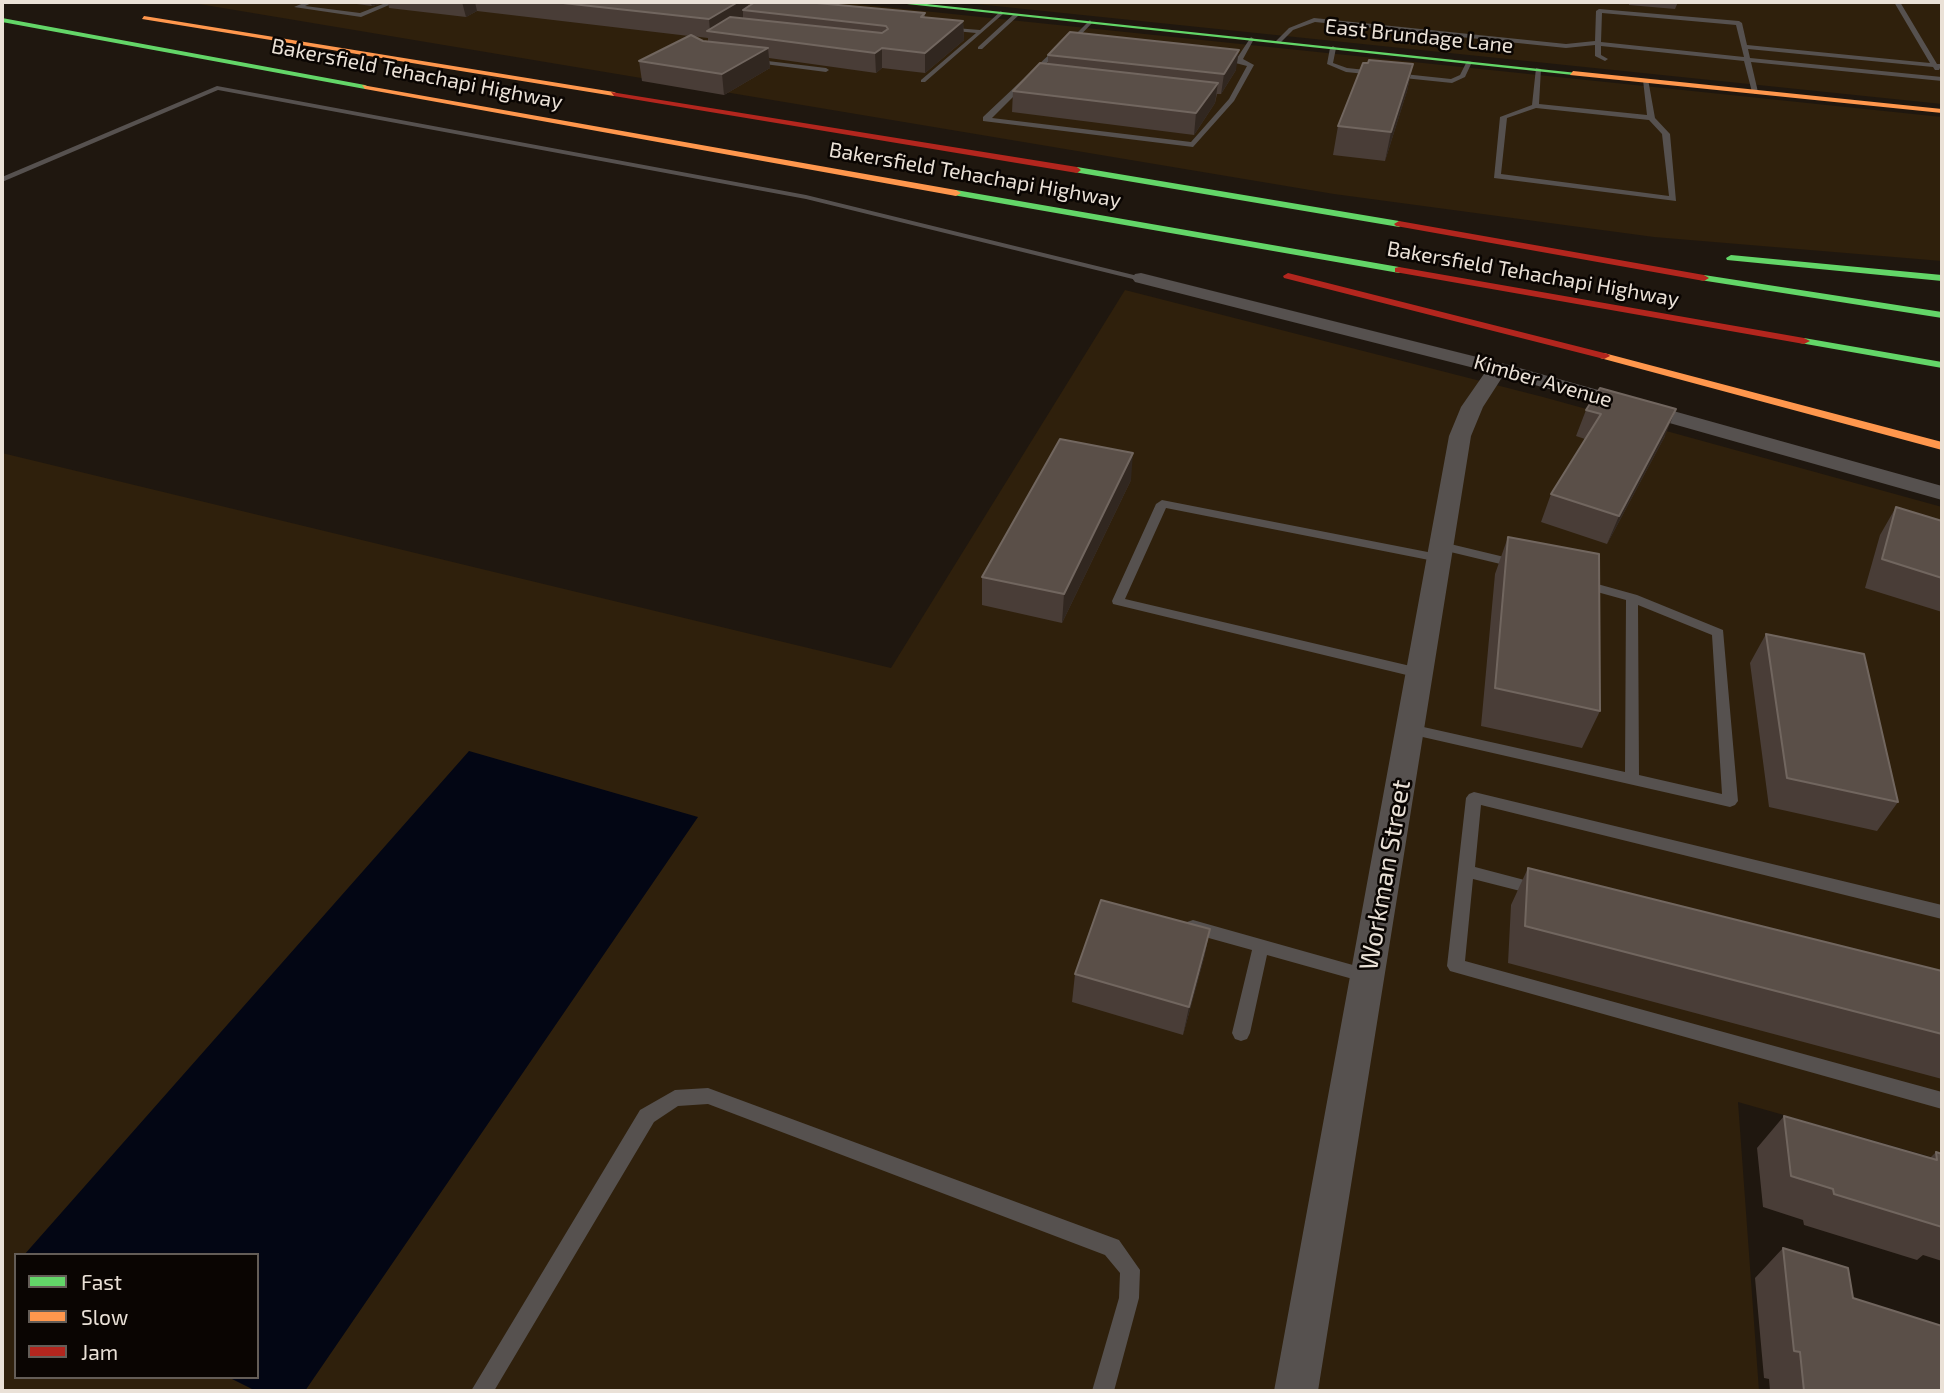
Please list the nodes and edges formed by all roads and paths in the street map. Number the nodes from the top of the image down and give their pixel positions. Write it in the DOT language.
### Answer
graph roads {
  1 [pos="311,2"];
  2 [pos="393,2"];
  3 [pos="891,2"];
  4 [pos="1897,2"];
  5 [pos="1009,14"];
  6 [pos="129,16"];
  7 [pos="2,20"];
  8 [pos="1090,22"];
  9 [pos="941,27"];
  10 [pos="981,32"];
  11 [pos="1251,39"];
  12 [pos="1072,41"];
  13 [pos="1278,42"];
  14 [pos="1085,43"];
  15 [pos="1598,44"];
  16 [pos="1745,47"];
  17 [pos="980,48"];
  18 [pos="1213,57"];
  19 [pos="1605,59"];
  20 [pos="1748,59"];
  21 [pos="1239,60"];
  22 [pos="746,61"];
  23 [pos="1938,65"];
  24 [pos="1538,69"];
  25 [pos="826,70"];
  26 [pos="1030,78"];
  27 [pos="1044,79"];
  28 [pos="1942,79"];
  29 [pos="1646,80"];
  30 [pos="923,81"];
  31 [pos="1755,92"];
  32 [pos="1219,99"];
  33 [pos="1232,100"];
  34 [pos="1535,106"];
  35 [pos="1942,111"];
  36 [pos="1651,118"];
  37 [pos="847,173"];
  38 [pos="2,180"];
  39 [pos="1257,199"];
  40 [pos="1124,239"];
  41 [pos="1605,244"];
  42 [pos="1709,256"];
  43 [pos="1269,271"];
  44 [pos="1141,278"];
  45 [pos="1942,278"];
  46 [pos="1942,315"];
  47 [pos="1942,365"];
  48 [pos="1498,368"];
  49 [pos="1942,446"];
  50 [pos="1942,493"];
  51 [pos="1441,552"];
  52 [pos="1530,568"];
  53 [pos="1569,579"];
  54 [pos="1632,598"];
  55 [pos="1419,673"];
  56 [pos="1410,729"];
  57 [pos="1632,778"];
  58 [pos="1467,871"];
  59 [pos="1559,895"];
  60 [pos="1942,912"];
  61 [pos="1173,921"];
  62 [pos="1261,946"];
  63 [pos="1367,976"];
  64 [pos="1241,1033"];
  65 [pos="1942,1101"];
  66 [pos="482,1391"];
  67 [pos="1103,1391"];
  68 [pos="1296,1391"];
  1 -- 2 [label="lane"];
  3 -- 5 [label="main road, East Brundage Lane"];
  4 -- 23 [label="lane"];
  5 -- 8 [label="main road, East Brundage Lane"];
  5 -- 10 [label="lane"];
  5 -- 17 [label="lane"];
  6 -- 39 [label="main road, Bakersfield Tehachapi Highway"];
  7 -- 37 [label="main road, Bakersfield Tehachapi Highway"];
  8 -- 11 [label="main road, East Brundage Lane"];
  8 -- 12 [label="lane"];
  9 -- 10 [label="lane"];
  10 -- 30 [label="lane"];
  11 -- 13 [label="main road, East Brundage Lane"];
  11 -- 21 [label="lane"];
  12 -- 14 [label="lane"];
  12 -- 26 [label="lane"];
  13 -- 15 [label="lane"];
  13 -- 24 [label="main road, East Brundage Lane"];
  15 -- 16 [label="lane"];
  15 -- 19 [label="lane"];
  15 -- 20 [label="lane"];
  16 -- 20 [label="lane"];
  16 -- 23 [label="lane"];
  18 -- 21 [label="lane"];
  20 -- 28 [label="lane"];
  20 -- 31 [label="lane"];
  21 -- 33 [label="lane"];
  22 -- 25 [label="lane"];
  23 -- 28 [label="lane"];
  24 -- 29 [label="main road, East Brundage Lane"];
  24 -- 34 [label="lane"];
  26 -- 27 [label="lane"];
  26 -- 33 [label="lane"];
  29 -- 31 [label="main road, East Brundage Lane"];
  29 -- 36 [label="lane"];
  31 -- 35 [label="main road, East Brundage Lane"];
  32 -- 33 [label="lane"];
  34 -- 36 [label="lane"];
  34 -- 36 [label="lane"];
  37 -- 40 [label="main road"];
  37 -- 47 [label="main road, Bakersfield Tehachapi Highway"];
  38 -- 44 [label="lane"];
  39 -- 41 [label="main road"];
  39 -- 46 [label="main road, Bakersfield Tehachapi Highway"];
  42 -- 45 [label="main road"];
  43 -- 49 [label="main road"];
  44 -- 48 [label="street, Kimber Avenue"];
  48 -- 50 [label="street, Kimber Avenue"];
  48 -- 51 [label="street, Workman Street"];
  51 -- 52 [label="lane"];
  51 -- 55 [label="street, Workman Street"];
  51 -- 55 [label="lane"];
  53 -- 54 [label="lane"];
  54 -- 57 [label="lane"];
  54 -- 57 [label="lane"];
  55 -- 56 [label="street, Workman Street"];
  56 -- 57 [label="lane"];
  56 -- 63 [label="street, Workman Street"];
  58 -- 59 [label="lane"];
  58 -- 60 [label="lane"];
  58 -- 65 [label="lane"];
  61 -- 62 [label="lane"];
  62 -- 63 [label="lane"];
  62 -- 64 [label="lane"];
  63 -- 68 [label="street, Workman Street"];
  66 -- 67 [label="lane"];
}
